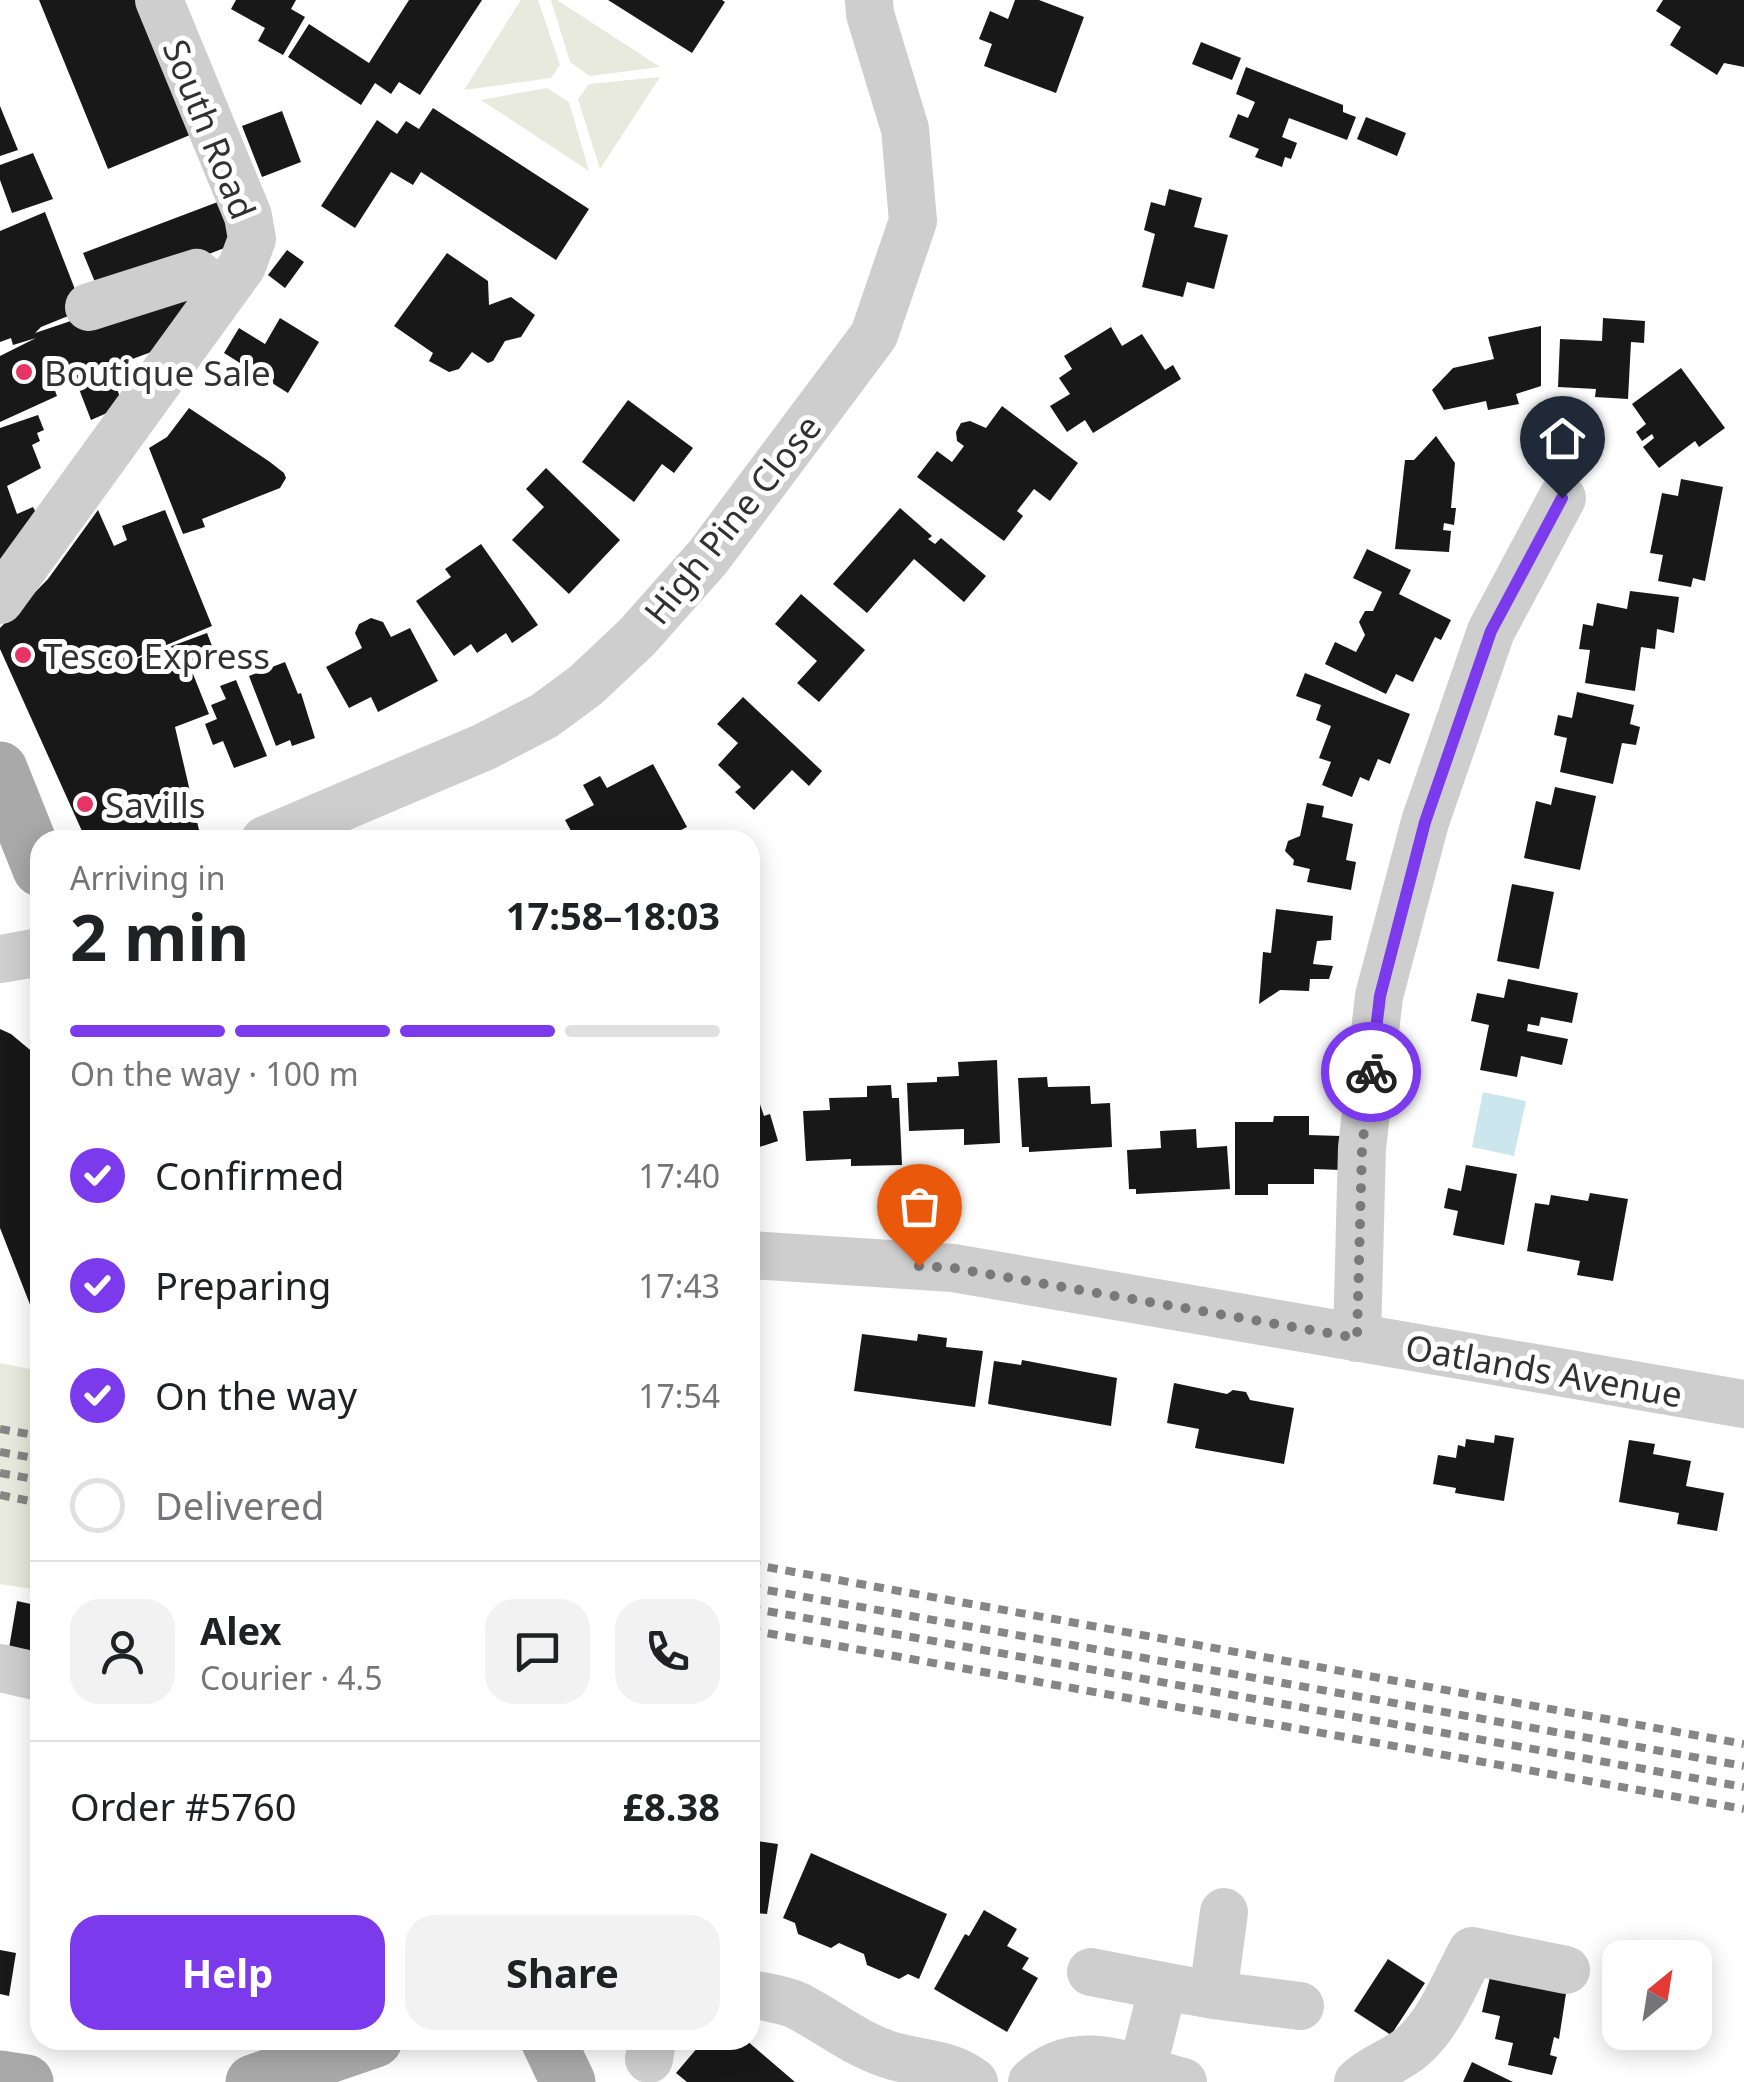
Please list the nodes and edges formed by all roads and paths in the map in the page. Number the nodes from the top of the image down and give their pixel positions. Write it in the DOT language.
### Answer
graph roads {
  1 [pos="159,0"];
  2 [pos="869,0"];
  3 [pos="222,293"];
  4 [pos="89,306"];
  5 [pos="1562,498"];
  6 [pos="0,600"];
  7 [pos="0,770"];
  8 [pos="288,830"];
  9 [pos="30,844"];
  10 [pos="30,954"];
  11 [pos="0,959"];
  12 [pos="760,1256"];
  13 [pos="1357,1338"];
  14 [pos="1744,1404"];
  15 [pos="0,1668"];
  16 [pos="30,1675"];
  17 [pos="1224,1912"];
  18 [pos="1566,1970"];
  19 [pos="1091,1972"];
  20 [pos="1163,1986"];
  21 [pos="1214,1995"];
  22 [pos="760,1996"];
  23 [pos="1300,2006"];
  24 [pos="345,2050"];
  25 [pos="553,2050"];
  26 [pos="1162,2076"];
  27 [pos="0,2078"];
  28 [pos="26,2082"];
  29 [pos="254,2082"];
  30 [pos="568,2082"];
  31 [pos="974,2082"];
  32 [pos="1032,2082"];
  33 [pos="1358,2082"];
  1 -- 3 [label="street, South Road"];
  2 -- 8 [label="street, High Pine Close"];
  3 -- 4 [label="street"];
  3 -- 6 [label="street, South Road"];
  5 -- 13 [label="street"];
  7 -- 9 [label="main road"];
  10 -- 11 [label="street"];
  12 -- 13 [label="street, Oatlands Avenue"];
  13 -- 14 [label="street, Oatlands Avenue"];
  15 -- 16 [label="street"];
  17 -- 21 [label="street"];
  18 -- 33 [label="street"];
  19 -- 20 [label="street"];
  20 -- 21 [label="street"];
  20 -- 26 [label="street"];
  21 -- 23 [label="street"];
  22 -- 31 [label="street"];
  24 -- 29 [label="main road"];
  25 -- 30 [label="main road"];
  26 -- 32 [label="street"];
  27 -- 28 [label="main road"];
}
